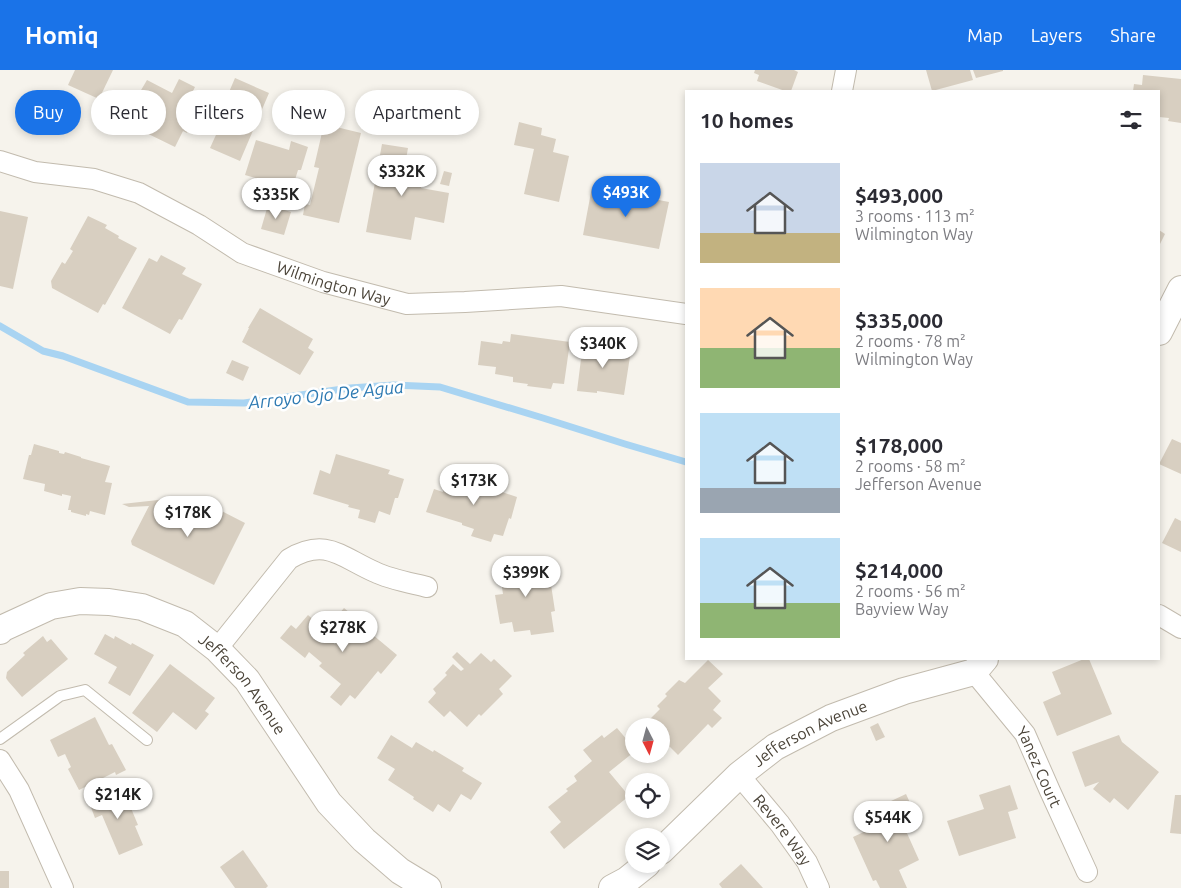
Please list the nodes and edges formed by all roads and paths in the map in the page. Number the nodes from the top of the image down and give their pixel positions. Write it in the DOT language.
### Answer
graph roads {
  1 [pos="846,70"];
  2 [pos="842,90"];
  3 [pos="0,162"];
  4 [pos="1181,289"];
  5 [pos="685,314"];
  6 [pos="1160,330"];
  7 [pos="427,587"];
  8 [pos="1160,616"];
  9 [pos="1181,628"];
  10 [pos="0,629"];
  11 [pos="217,649"];
  12 [pos="980,665"];
  13 [pos="0,739"];
  14 [pos="147,740"];
  15 [pos="0,760"];
  16 [pos="739,775"];
  17 [pos="670,842"];
  18 [pos="1087,872"];
  19 [pos="636,873"];
  20 [pos="63,888"];
  21 [pos="428,888"];
  22 [pos="612,888"];
  23 [pos="818,888"];
  1 -- 2 [label="street"];
  3 -- 5 [label="street, Wilmington Way"];
  4 -- 6 [label="street"];
  7 -- 11 [label="street"];
  8 -- 9 [label="street"];
  10 -- 11 [label="street, Jefferson Avenue"];
  11 -- 21 [label="street, Jefferson Avenue"];
  12 -- 16 [label="street, Jefferson Avenue"];
  12 -- 18 [label="street, Yanez Court"];
  13 -- 14 [label="lane"];
  15 -- 20 [label="street"];
  16 -- 17 [label="street, Jefferson Avenue"];
  16 -- 23 [label="street, Revere Way"];
  19 -- 22 [label="street"];
}
